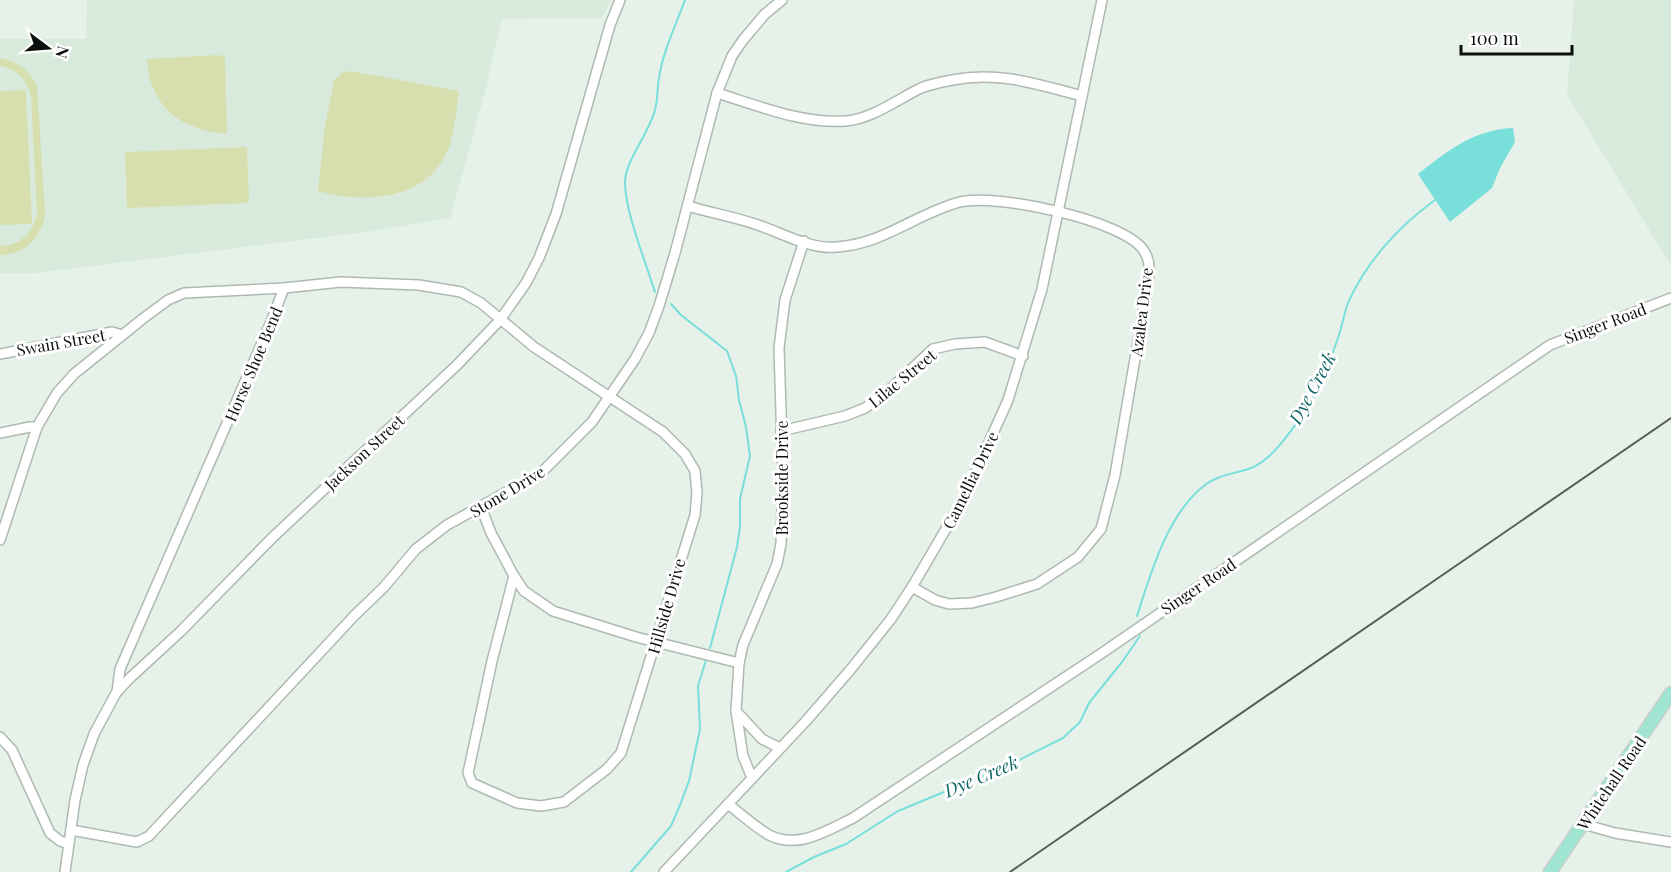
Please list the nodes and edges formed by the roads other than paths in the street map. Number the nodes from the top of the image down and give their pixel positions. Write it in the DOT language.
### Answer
graph roads {
  1 [pos="620,0"];
  2 [pos="782,0"];
  3 [pos="1102,0"];
  4 [pos="717,93"];
  5 [pos="1082,96"];
  6 [pos="688,206"];
  7 [pos="1058,212"];
  8 [pos="804,241"];
  9 [pos="284,288"];
  10 [pos="1671,298"];
  11 [pos="500,320"];
  12 [pos="122,335"];
  13 [pos="0,354"];
  14 [pos="1023,356"];
  15 [pos="609,396"];
  16 [pos="37,427"];
  17 [pos="782,430"];
  18 [pos="0,433"];
  19 [pos="481,507"];
  20 [pos="0,540"];
  21 [pos="514,576"];
  22 [pos="912,587"];
  23 [pos="656,641"];
  24 [pos="739,663"];
  25 [pos="116,693"];
  26 [pos="1671,693"];
  27 [pos="736,711"];
  28 [pos="0,737"];
  29 [pos="780,748"];
  30 [pos="752,778"];
  31 [pos="728,804"];
  32 [pos="1583,824"];
  33 [pos="71,830"];
  34 [pos="1671,842"];
  35 [pos="69,844"];
  36 [pos="65,872"];
  37 [pos="664,872"];
  38 [pos="1550,872"];
  1 -- 11 [label="street, Jackson Street"];
  2 -- 4 [label="street, Stone Drive"];
  3 -- 5 [label="street, Camellia Drive"];
  4 -- 5 [label="street"];
  4 -- 6 [label="street, Stone Drive"];
  5 -- 7 [label="street, Camellia Drive"];
  6 -- 8 [label="street, Azalea Drive"];
  6 -- 15 [label="street, Stone Drive"];
  7 -- 8 [label="street, Azalea Drive"];
  7 -- 14 [label="street, Camellia Drive"];
  7 -- 22 [label="street, Azalea Drive"];
  8 -- 17 [label="street, Brookside Drive"];
  9 -- 11 [label="street, Hillside Drive"];
  9 -- 12 [label="street, Horse Shoe Bend"];
  9 -- 25 [label="street, Horse Shoe Bend"];
  10 -- 31 [label="street, Singer Road"];
  11 -- 15 [label="street, Hillside Drive"];
  11 -- 25 [label="street, Jackson Street"];
  12 -- 13 [label="street, Swain Street"];
  12 -- 16 [label="street, Horse Shoe Bend"];
  14 -- 17 [label="street, Lilac Street"];
  14 -- 22 [label="street, Camellia Drive"];
  15 -- 19 [label="street, Stone Drive"];
  15 -- 23 [label="street, Hillside Drive"];
  16 -- 18 [label="street"];
  16 -- 20 [label="street, Horse Shoe Bend"];
  17 -- 24 [label="street, Brookside Drive"];
  19 -- 21 [label="street"];
  19 -- 33 [label="street, Stone Drive"];
  21 -- 23 [label="street"];
  21 -- 23 [label="street, Hillside Drive"];
  22 -- 29 [label="street, Camellia Drive"];
  23 -- 24 [label="street"];
  24 -- 27 [label="street, Brookside Drive"];
  25 -- 33 [label="street, Jackson Street"];
  26 -- 32 [label="main road, Whitehall Road"];
  27 -- 29 [label="street"];
  27 -- 30 [label="street, Brookside Drive"];
  28 -- 35 [label="street"];
  29 -- 30 [label="street, Camellia Drive"];
  30 -- 31 [label="street, Camellia Drive"];
  31 -- 37 [label="street, Camellia Drive"];
  32 -- 34 [label="street"];
  32 -- 38 [label="main road, Whitehall Road"];
  33 -- 35 [label="street, Jackson Street"];
  35 -- 36 [label="street, Jackson Street"];
}
